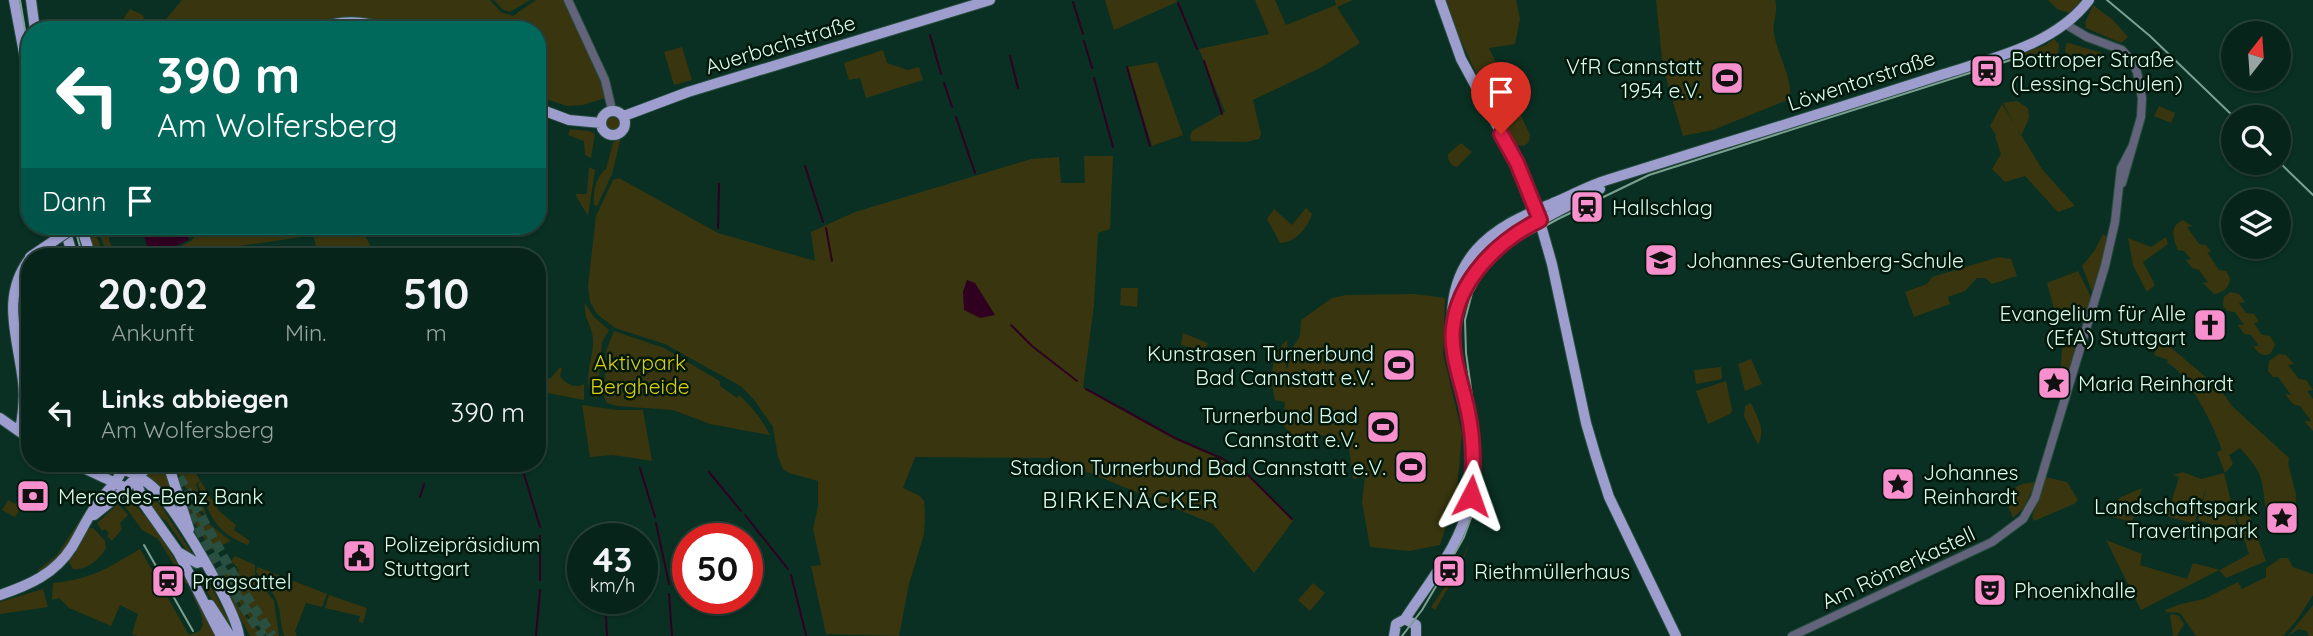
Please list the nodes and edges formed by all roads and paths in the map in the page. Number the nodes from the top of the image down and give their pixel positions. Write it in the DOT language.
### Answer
graph roads {
  1 [pos="14,0"];
  2 [pos="31,0"];
  3 [pos="568,0"];
  4 [pos="990,0"];
  5 [pos="1440,0"];
  6 [pos="2089,0"];
  7 [pos="34,21"];
  8 [pos="2065,24"];
  9 [pos="21,37"];
  10 [pos="612,110"];
  11 [pos="546,111"];
  12 [pos="624,116"];
  13 [pos="601,123"];
  14 [pos="1632,173"];
  15 [pos="1528,189"];
  16 [pos="1559,201"];
  17 [pos="1539,215"];
  18 [pos="63,235"];
  19 [pos="43,248"];
  20 [pos="21,269"];
  21 [pos="21,369"];
  22 [pos="0,418"];
  23 [pos="21,429"];
  24 [pos="171,472"];
  25 [pos="94,473"];
  26 [pos="129,477"];
  27 [pos="102,498"];
  28 [pos="163,498"];
  29 [pos="144,504"];
  30 [pos="89,519"];
  31 [pos="191,537"];
  32 [pos="178,552"];
  33 [pos="204,561"];
  34 [pos="0,594"];
  35 [pos="202,596"];
  36 [pos="232,614"];
  37 [pos="1409,621"];
  38 [pos="221,636"];
  39 [pos="230,636"];
  40 [pos="239,636"];
  41 [pos="247,636"];
  42 [pos="1394,636"];
  43 [pos="1416,636"];
  44 [pos="1676,636"];
  45 [pos="1792,636"];
  1 -- 9 [label="main road"];
  2 -- 7 [label="main road"];
  3 -- 10 [label="street"];
  4 -- 12 [label="main road, Auerbachstraße"];
  5 -- 15 [label="main road"];
  6 -- 8 [label="main road, Löwentorstraße"];
  8 -- 14 [label="main road, Löwentorstraße"];
  8 -- 45 [label="street, Am Römerkastell"];
  10 -- 12 [label="main road"];
  10 -- 13 [label="main road"];
  11 -- 13 [label="main road"];
  12 -- 13 [label="main road"];
  14 -- 16 [label="main road, Löwentorstraße"];
  14 -- 17 [label="main road, Löwentorstraße"];
  15 -- 16 [label="main road"];
  15 -- 17 [label="main road"];
  16 -- 17 [label="main road, Löwentorstraße"];
  17 -- 37 [label="main road, Löwentorstraße"];
  17 -- 44 [label="main road"];
  18 -- 19 [label="main road, bridge"];
  20 -- 21 [label="main road"];
  22 -- 23 [label="main road"];
  24 -- 31 [label="main road"];
  25 -- 26 [label="main road"];
  25 -- 27 [label="main road"];
  26 -- 27 [label="main road"];
  26 -- 28 [label="main road"];
  26 -- 29 [label="main road"];
  26 -- 30 [label="main road"];
  27 -- 30 [label="main road"];
  28 -- 29 [label="main road"];
  28 -- 31 [label="main road"];
  29 -- 32 [label="main road"];
  30 -- 34 [label="main road"];
  31 -- 33 [label="main road"];
  32 -- 33 [label="main road"];
  32 -- 35 [label="main road"];
  33 -- 36 [label="main road"];
  35 -- 38 [label="main road"];
  35 -- 39 [label="main road"];
  36 -- 40 [label="main road"];
  36 -- 41 [label="main road"];
  37 -- 42 [label="main road, Löwentorstraße"];
  37 -- 43 [label="main road"];
}
